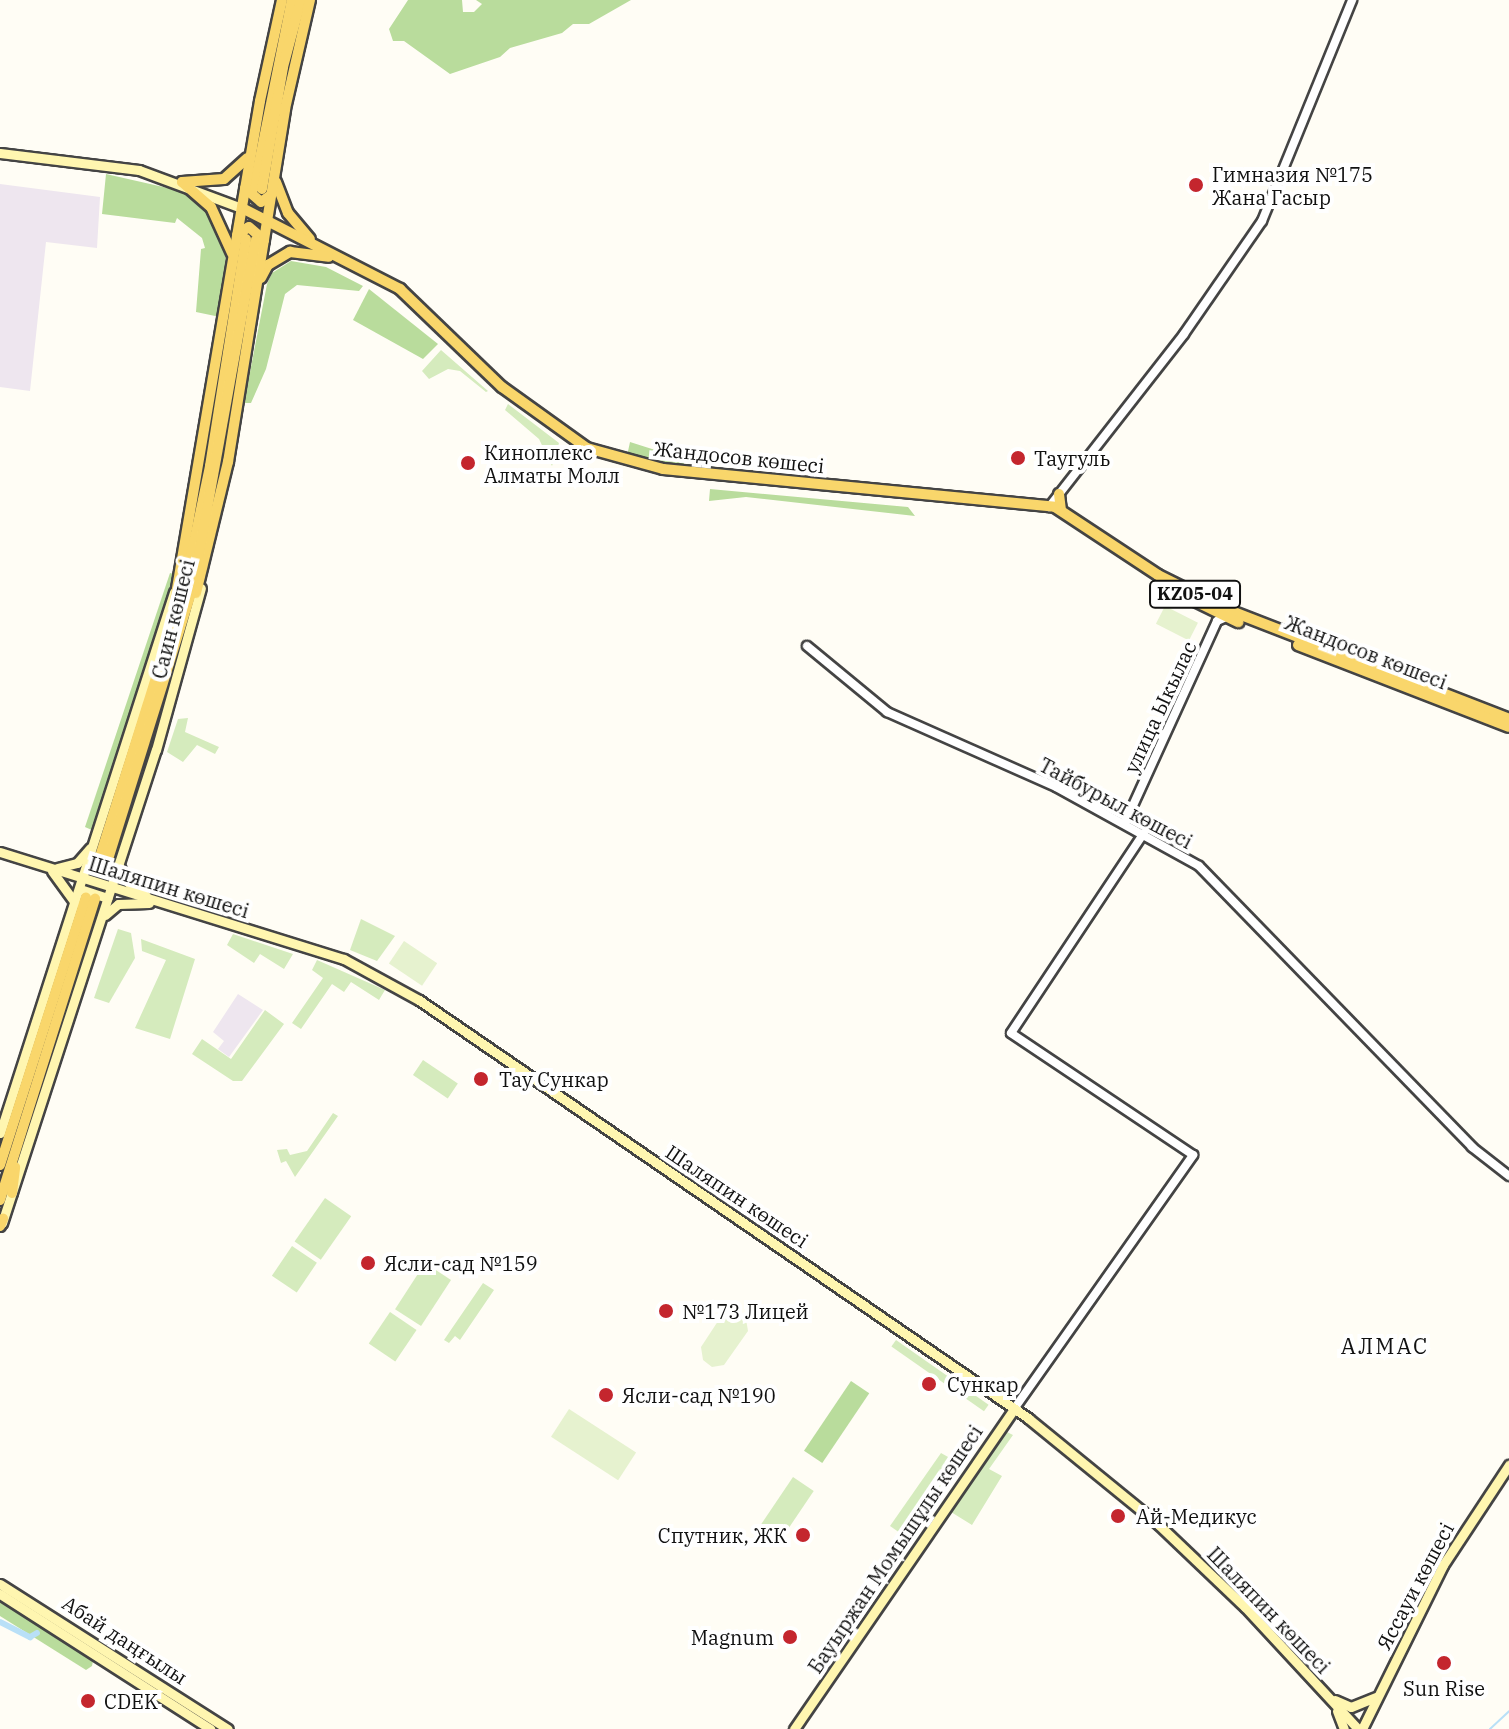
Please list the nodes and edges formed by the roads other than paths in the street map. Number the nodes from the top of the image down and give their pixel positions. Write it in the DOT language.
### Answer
graph roads {
  1 [pos="282,0"];
  2 [pos="292,0"];
  3 [pos="301,0"];
  4 [pos="310,0"];
  5 [pos="1352,0"];
  6 [pos="252,149"];
  7 [pos="0,153"];
  8 [pos="275,164"];
  9 [pos="182,182"];
  10 [pos="258,190"];
  11 [pos="242,208"];
  12 [pos="267,221"];
  13 [pos="251,239"];
  14 [pos="316,245"];
  15 [pos="340,260"];
  16 [pos="233,264"];
  17 [pos="257,287"];
  18 [pos="426,315"];
  19 [pos="214,470"];
  20 [pos="1059,494"];
  21 [pos="195,495"];
  22 [pos="1049,507"];
  23 [pos="1061,510"];
  24 [pos="217,514"];
  25 [pos="203,577"];
  26 [pos="177,581"];
  27 [pos="1230,614"];
  28 [pos="179,623"];
  29 [pos="807,646"];
  30 [pos="1509,719"];
  31 [pos="1509,727"];
  32 [pos="1125,823"];
  33 [pos="1144,833"];
  34 [pos="97,834"];
  35 [pos="0,852"];
  36 [pos="49,868"];
  37 [pos="105,868"];
  38 [pos="86,891"];
  39 [pos="109,893"];
  40 [pos="155,902"];
  41 [pos="75,903"];
  42 [pos="98,924"];
  43 [pos="16,1117"];
  44 [pos="0,1133"];
  45 [pos="19,1138"];
  46 [pos="0,1145"];
  47 [pos="0,1165"];
  48 [pos="1509,1176"];
  49 [pos="12,1193"];
  50 [pos="0,1200"];
  51 [pos="1,1225"];
  52 [pos="1014,1409"];
  53 [pos="1509,1465"];
  54 [pos="0,1584"];
  55 [pos="0,1594"];
  56 [pos="1379,1695"];
  57 [pos="1329,1697"];
  58 [pos="210,1729"];
  59 [pos="228,1729"];
  60 [pos="794,1729"];
  61 [pos="1344,1729"];
  62 [pos="1360,1729"];
  1 -- 6 [label="main road, Саин көшесі"];
  2 -- 10 [label="main road, Саин көшесі"];
  3 -- 10 [label="main road, Саин көшесі"];
  4 -- 8 [label="main road, Саин көшесі"];
  5 -- 20 [label="street"];
  6 -- 9 [label="main road"];
  6 -- 10 [label="main road, Саин көшесі"];
  7 -- 9 [label="main road, Жандосов көшесі"];
  8 -- 10 [label="main road, Саин көшесі"];
  8 -- 14 [label="main road"];
  9 -- 11 [label="main road, Жандосов көшесі"];
  9 -- 16 [label="main road"];
  10 -- 11 [label="main road, Саин көшесі"];
  10 -- 12 [label="main road, Саин көшесі"];
  11 -- 12 [label="main road, Жандосов көшесі / KZ05-04"];
  11 -- 13 [label="main road, Саин көшесі"];
  12 -- 13 [label="main road, Саин көшесі"];
  12 -- 14 [label="main road, Жандосов көшесі / KZ05-04"];
  13 -- 16 [label="main road, Саин көшесі"];
  13 -- 17 [label="main road, Саин көшесі"];
  13 -- 19 [label="main road, Саин көшесі"];
  14 -- 15 [label="main road, Жандосов көшесі / KZ05-04"];
  14 -- 18 [label="main road, Жандосов көшесі / KZ05-04"];
  15 -- 17 [label="main road"];
  15 -- 18 [label="main road, Жандосов көшесі / KZ05-04"];
  16 -- 21 [label="main road, Саин көшесі"];
  17 -- 24 [label="main road, Саин көшесі"];
  18 -- 22 [label="main road, Жандосов көшесі / KZ05-04"];
  19 -- 21 [label="main road"];
  19 -- 24 [label="main road"];
  19 -- 28 [label="main road, Саин көшесі"];
  20 -- 22 [label="street"];
  20 -- 23 [label="main road"];
  21 -- 26 [label="main road, Саин көшесі"];
  22 -- 23 [label="main road, Жандосов көшесі / KZ05-04"];
  22 -- 27 [label="main road, Жандосов көшесі / KZ05-04"];
  23 -- 27 [label="main road, Жандосов көшесі / KZ05-04"];
  24 -- 25 [label="main road, Саин көшесі"];
  25 -- 28 [label="main road"];
  25 -- 37 [label="main road, Саин көшесі"];
  26 -- 28 [label="main road"];
  26 -- 34 [label="main road, Саин көшесі"];
  27 -- 30 [label="main road, Жандосов көшесі / KZ05-04"];
  27 -- 31 [label="main road, Жандосов көшесі / KZ05-04"];
  27 -- 32 [label="street, улица Ыкылас"];
  28 -- 37 [label="main road, Саин көшесі"];
  29 -- 32 [label="street, Тайбурыл көшесі"];
  32 -- 33 [label="street, Тайбурыл көшесі"];
  33 -- 48 [label="street, Тайбурыл көшесі"];
  33 -- 52 [label="street, Бауыржан Момышұлы көшесі"];
  34 -- 36 [label="main road"];
  34 -- 37 [label="main road, Саин көшесі"];
  35 -- 36 [label="main road, Шаляпин көшесі"];
  36 -- 38 [label="main road, Шаляпин көшесі"];
  36 -- 41 [label="main road"];
  37 -- 38 [label="main road, Саин көшесі"];
  37 -- 39 [label="main road, Саин көшесі"];
  37 -- 40 [label="main road"];
  38 -- 39 [label="main road, Шаляпин көшесі"];
  38 -- 41 [label="main road, Саин көшесі"];
  38 -- 43 [label="main road, Саин көшесі"];
  38 -- 45 [label="main road, Саин көшесі"];
  39 -- 40 [label="main road, Шаляпин көшесі"];
  39 -- 42 [label="main road, Саин көшесі"];
  40 -- 42 [label="main road"];
  40 -- 52 [label="main road, Шаляпин көшесі"];
  41 -- 44 [label="main road, Саин көшесі"];
  42 -- 49 [label="main road, Саин көшесі"];
  43 -- 46 [label="main road"];
  43 -- 47 [label="main road, Саин көшесі"];
  45 -- 49 [label="main road"];
  45 -- 50 [label="main road, Саин көшесі"];
  49 -- 51 [label="main road, Саин көшесі"];
  52 -- 57 [label="main road, Шаляпин көшесі"];
  52 -- 60 [label="main road, Бауыржан Момышұлы көшесі"];
  53 -- 56 [label="main road, Яссауи көшесі"];
  54 -- 59 [label="main road, Абай даңғылы"];
  55 -- 58 [label="main road, Абай даңғылы"];
  56 -- 57 [label="main road"];
  56 -- 62 [label="main road, Яссауи көшесі"];
  57 -- 61 [label="main road"];
  57 -- 62 [label="main road, Шаляпин көшесі"];
}
